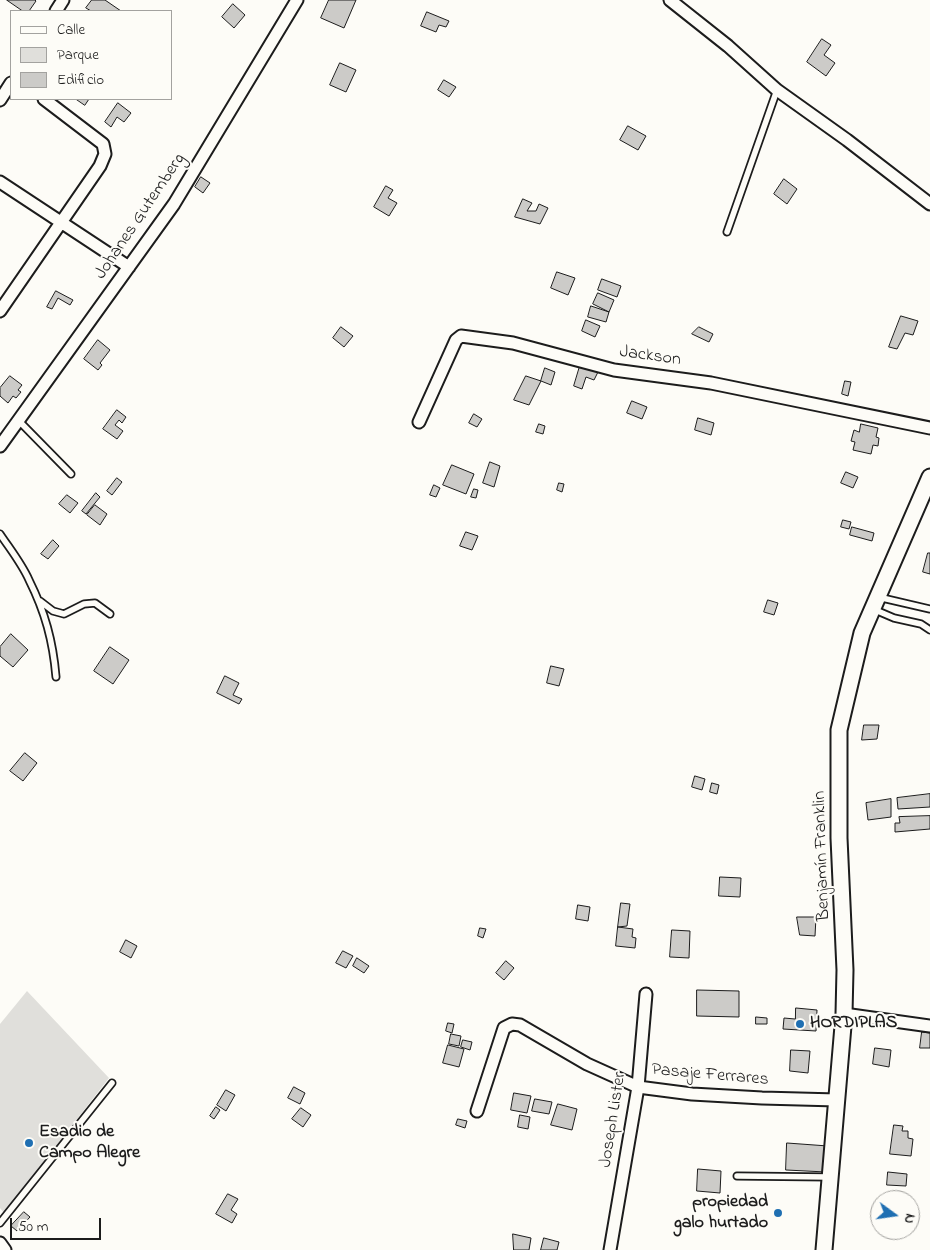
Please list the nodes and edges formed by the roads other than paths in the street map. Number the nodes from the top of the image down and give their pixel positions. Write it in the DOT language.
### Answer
graph roads {
  1 [pos="297,0"];
  2 [pos="670,0"];
  3 [pos="10,85"];
  4 [pos="777,90"];
  5 [pos="0,100"];
  6 [pos="45,100"];
  7 [pos="0,182"];
  8 [pos="930,204"];
  9 [pos="61,221"];
  10 [pos="727,232"];
  11 [pos="129,267"];
  12 [pos="0,310"];
  13 [pos="19,421"];
  14 [pos="419,422"];
  15 [pos="930,428"];
  16 [pos="0,446"];
  17 [pos="71,474"];
  18 [pos="930,477"];
  19 [pos="0,534"];
  20 [pos="38,600"];
  21 [pos="875,603"];
  22 [pos="930,609"];
  23 [pos="110,614"];
  24 [pos="930,630"];
  25 [pos="56,677"];
  26 [pos="646,994"];
  27 [pos="844,1014"];
  28 [pos="930,1026"];
  29 [pos="112,1083"];
  30 [pos="638,1087"];
  31 [pos="837,1100"];
  32 [pos="477,1111"];
  33 [pos="737,1176"];
  34 [pos="831,1177"];
  35 [pos="0,1223"];
  36 [pos="0,1243"];
  37 [pos="5,1250"];
  38 [pos="610,1250"];
  39 [pos="824,1250"];
  1 -- 11 [label="street, Johanes Gutemberg"];
  2 -- 4 [label="street"];
  3 -- 5 [label="street"];
  4 -- 8 [label="street"];
  4 -- 10 [label="lane"];
  6 -- 9 [label="street"];
  7 -- 9 [label="street"];
  9 -- 11 [label="street"];
  9 -- 12 [label="street"];
  11 -- 13 [label="street, Johanes Gutemberg"];
  13 -- 16 [label="street, Johanes Gutemberg"];
  13 -- 17 [label="lane"];
  14 -- 15 [label="street, Jackson"];
  18 -- 21 [label="street, Benjamín Franklin"];
  19 -- 20 [label="lane"];
  20 -- 23 [label="lane"];
  20 -- 25 [label="lane"];
  21 -- 22 [label="lane"];
  21 -- 24 [label="lane"];
  21 -- 27 [label="street, Benjamín Franklin"];
  26 -- 30 [label="street, Joseph Lister"];
  27 -- 28 [label="street"];
  27 -- 31 [label="street, Benjamín Franklin"];
  29 -- 35 [label="lane"];
  30 -- 31 [label="street, Pasaje Ferrares"];
  30 -- 32 [label="street, Pasaje Ferrares"];
  30 -- 38 [label="street, Joseph Lister"];
  31 -- 34 [label="street, Benjamín Franklin"];
  33 -- 34 [label="lane"];
  34 -- 39 [label="street, Benjamín Franklin"];
  36 -- 37 [label="street"];
}
